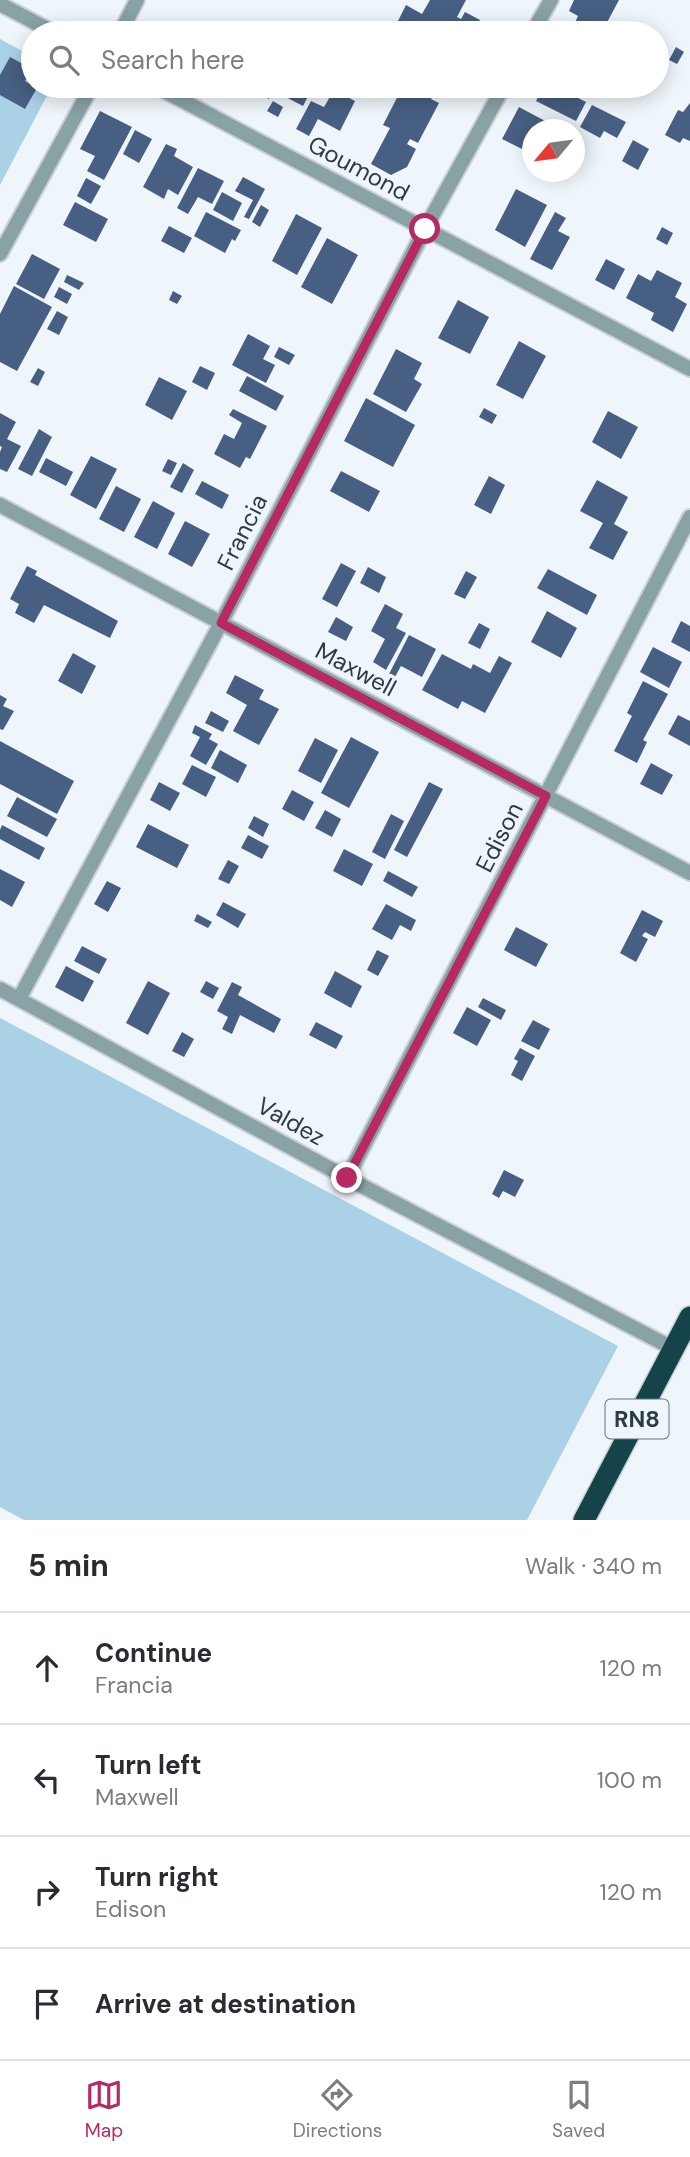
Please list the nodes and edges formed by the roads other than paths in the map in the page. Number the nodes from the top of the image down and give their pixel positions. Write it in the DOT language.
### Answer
graph roads {
  1 [pos="137,0"];
  2 [pos="551,0"];
  3 [pos="0,4"];
  4 [pos="32,21"];
  5 [pos="126,21"];
  6 [pos="539,21"];
  7 [pos="85,98"];
  8 [pos="178,98"];
  9 [pos="496,98"];
  10 [pos="425,229"];
  11 [pos="0,254"];
  12 [pos="690,369"];
  13 [pos="0,505"];
  14 [pos="690,516"];
  15 [pos="221,623"];
  16 [pos="546,796"];
  17 [pos="690,873"];
  18 [pos="0,989"];
  19 [pos="19,999"];
  20 [pos="347,1178"];
  21 [pos="690,1317"];
  22 [pos="674,1349"];
  23 [pos="583,1520"];
  1 -- 5 [label="street"];
  2 -- 6 [label="street"];
  3 -- 4 [label="street"];
  7 -- 11 [label="street"];
  8 -- 10 [label="street, Goumond"];
  9 -- 10 [label="street, Francia"];
  10 -- 12 [label="street, Goumond"];
  10 -- 15 [label="street, Francia"];
  13 -- 15 [label="street, Maxwell"];
  14 -- 16 [label="street, Edison"];
  15 -- 16 [label="street, Maxwell"];
  15 -- 19 [label="street, Francia"];
  16 -- 17 [label="street, Maxwell"];
  16 -- 20 [label="street, Edison"];
  18 -- 19 [label="street, Valdez"];
  19 -- 20 [label="street, Valdez"];
  20 -- 22 [label="street, Valdez"];
  21 -- 22 [label="highway, RN8"];
  22 -- 23 [label="highway, RN8"];
}
